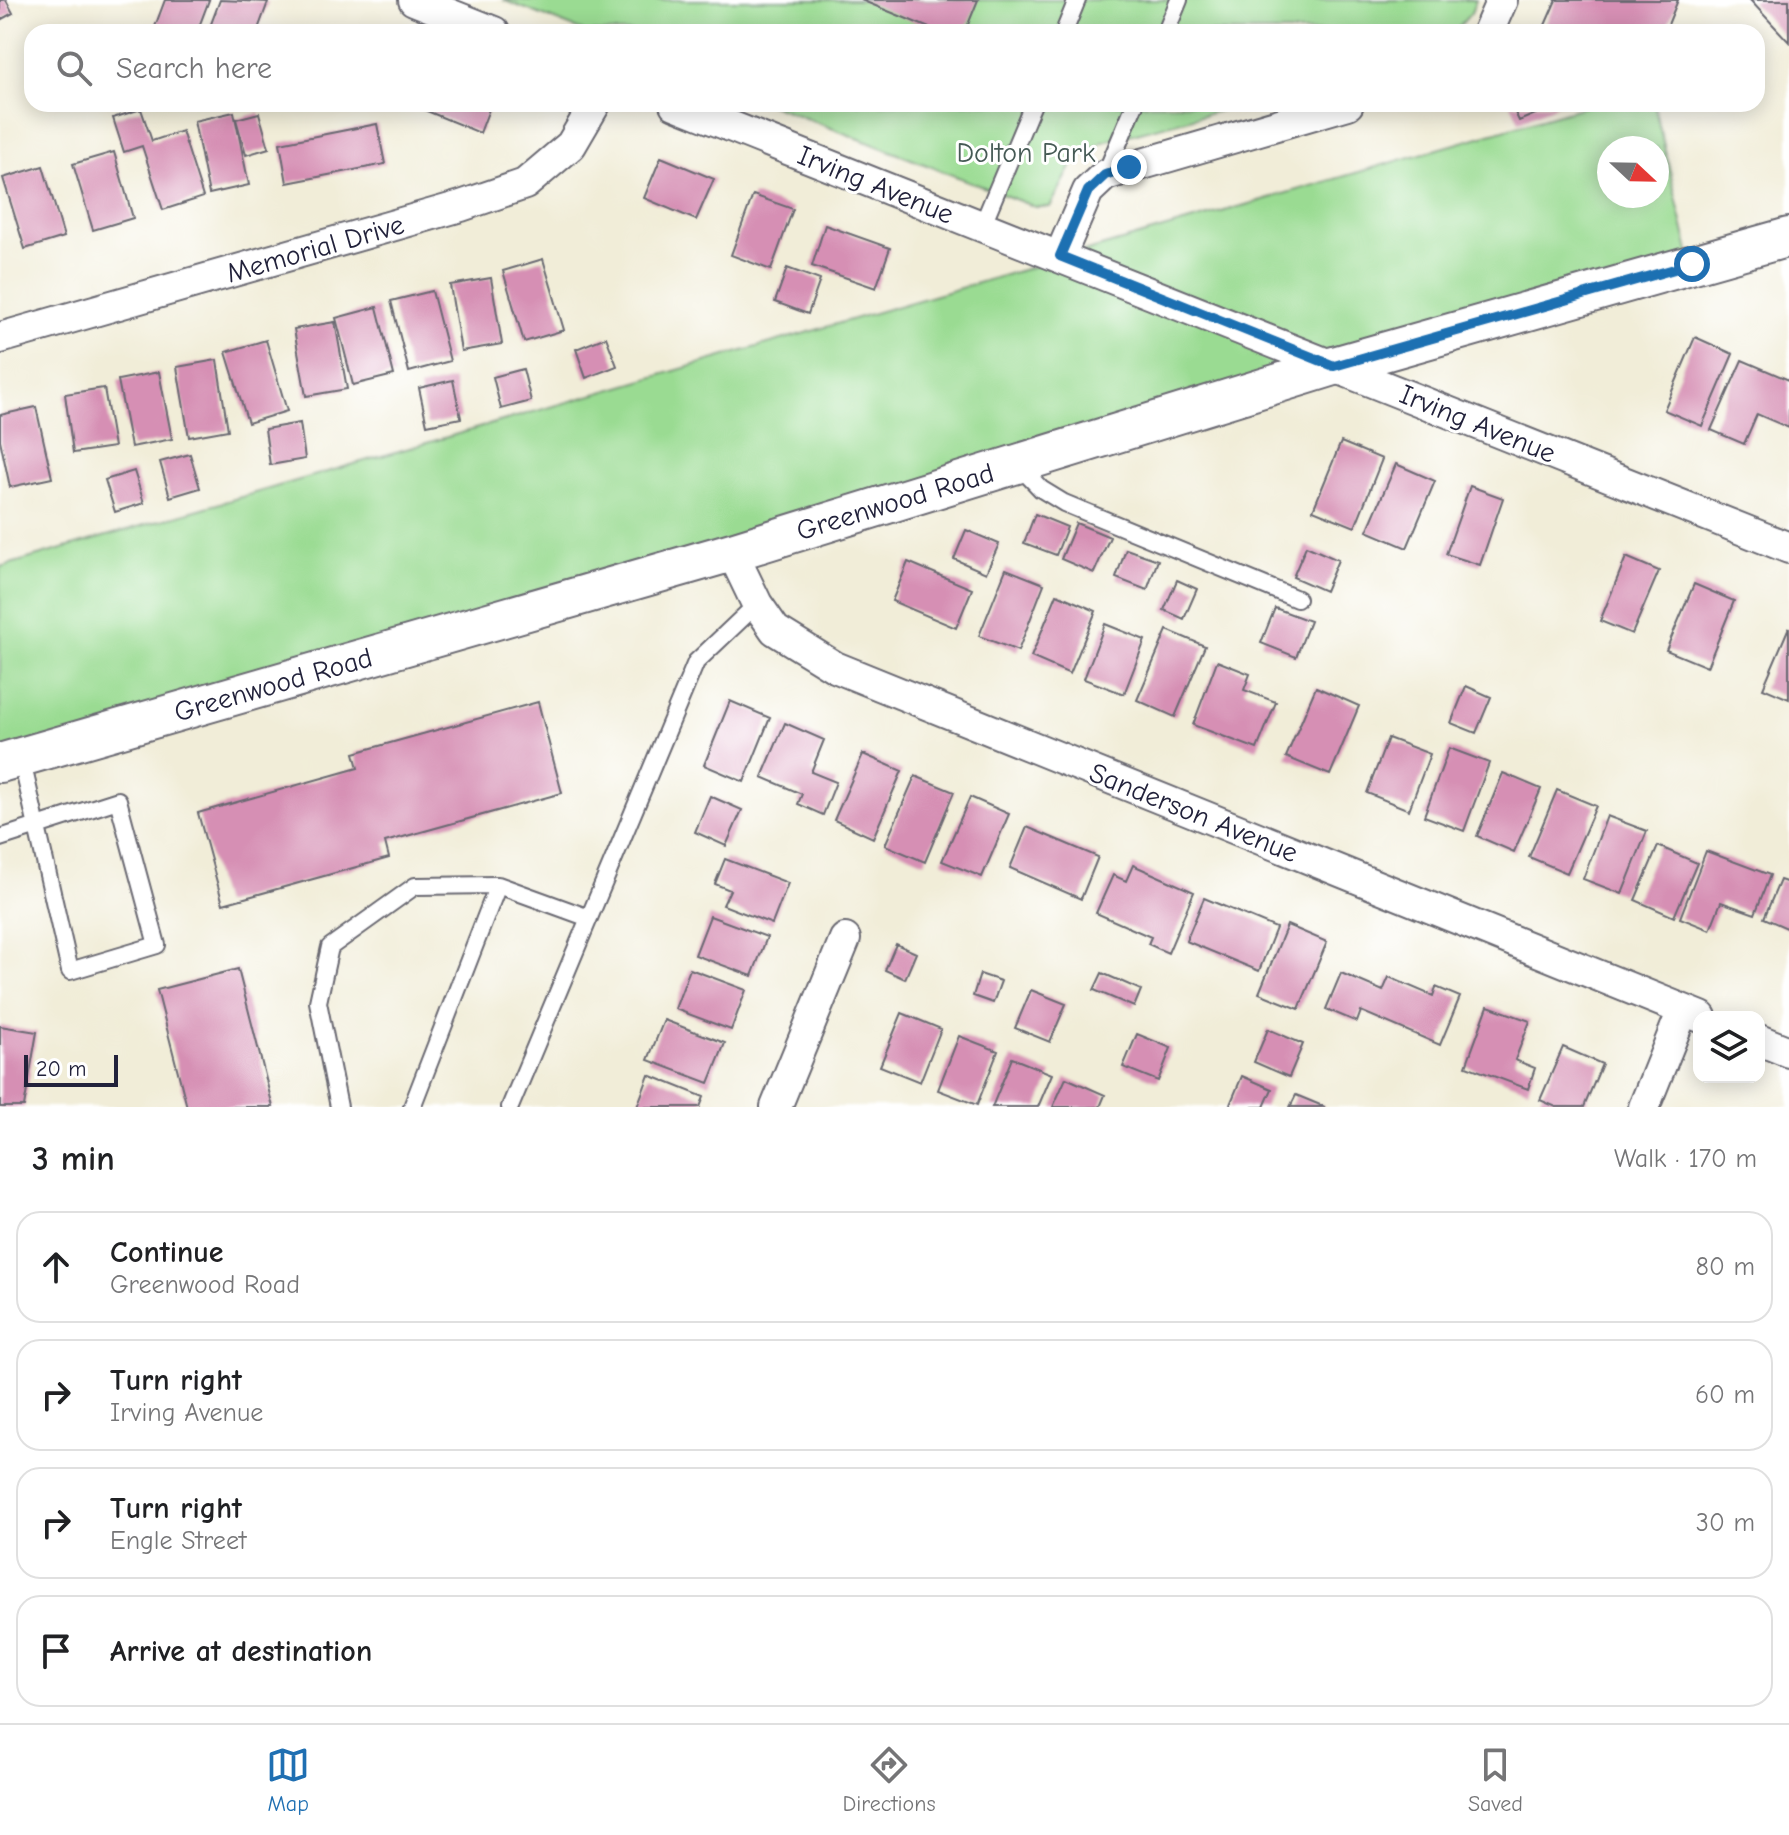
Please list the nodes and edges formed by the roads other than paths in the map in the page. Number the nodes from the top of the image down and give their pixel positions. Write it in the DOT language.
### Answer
graph roads {
  1 [pos="414,0"];
  2 [pos="1077,0"];
  3 [pos="1179,0"];
  4 [pos="1502,0"];
  5 [pos="474,24"];
  6 [pos="1067,24"];
  7 [pos="1169,24"];
  8 [pos="1492,24"];
  9 [pos="590,112"];
  10 [pos="695,112"];
  11 [pos="1030,112"];
  12 [pos="1132,112"];
  13 [pos="1321,112"];
  14 [pos="1105,175"];
  15 [pos="982,226"];
  16 [pos="1789,237"];
  17 [pos="1060,256"];
  18 [pos="0,338"];
  19 [pos="1334,366"];
  20 [pos="1017,464"];
  21 [pos="1789,548"];
  22 [pos="732,552"];
  23 [pos="1297,599"];
  24 [pos="757,604"];
  25 [pos="10,760"];
  26 [pos="37,825"];
  27 [pos="0,838"];
  28 [pos="498,885"];
  29 [pos="589,918"];
  30 [pos="845,939"];
  31 [pos="1692,1013"];
  32 [pos="1765,1042"];
  33 [pos="1789,1052"];
  34 [pos="339,1107"];
  35 [pos="412,1107"];
  36 [pos="510,1107"];
  37 [pos="776,1107"];
  38 [pos="1644,1107"];
  1 -- 5 [label="street"];
  2 -- 6 [label="lane"];
  3 -- 7 [label="lane"];
  4 -- 8 [label="street"];
  9 -- 18 [label="street, Memorial Drive"];
  10 -- 15 [label="street, Irving Avenue"];
  11 -- 15 [label="lane"];
  12 -- 14 [label="lane"];
  13 -- 14 [label="street"];
  14 -- 17 [label="street"];
  15 -- 17 [label="street, Irving Avenue"];
  16 -- 19 [label="street, Greenwood Road"];
  17 -- 19 [label="street, Irving Avenue"];
  19 -- 20 [label="street, Greenwood Road"];
  19 -- 21 [label="street, Irving Avenue"];
  20 -- 22 [label="street, Greenwood Road"];
  20 -- 23 [label="lane"];
  22 -- 24 [label="street, Sanderson Avenue"];
  22 -- 25 [label="street, Greenwood Road"];
  24 -- 29 [label="lane"];
  24 -- 31 [label="street, Sanderson Avenue"];
  25 -- 26 [label="lane"];
  26 -- 26 [label="lane"];
  26 -- 27 [label="lane"];
  28 -- 29 [label="lane"];
  28 -- 34 [label="lane"];
  28 -- 35 [label="lane"];
  29 -- 36 [label="lane"];
  30 -- 37 [label="street"];
  31 -- 38 [label="street"];
  32 -- 33 [label="street"];
}
